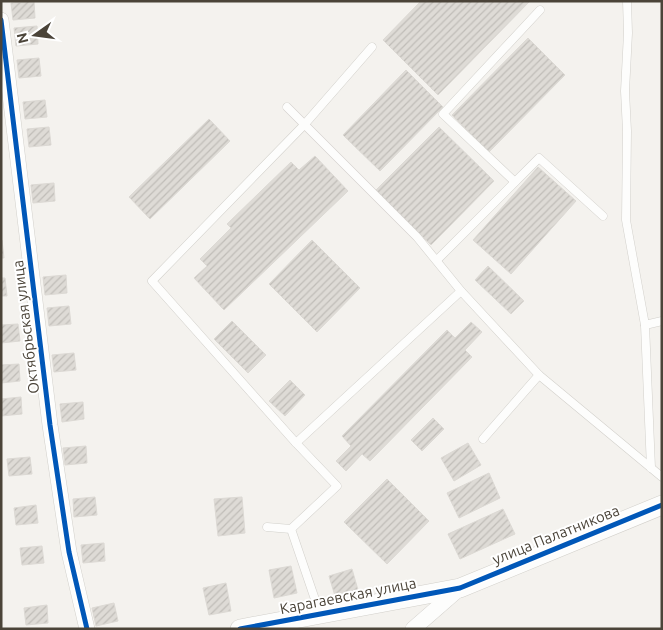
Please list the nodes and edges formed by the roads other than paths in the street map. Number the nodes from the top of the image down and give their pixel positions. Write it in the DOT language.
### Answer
graph roads {
  1 [pos="627,1"];
  2 [pos="540,10"];
  3 [pos="1,20"];
  4 [pos="372,47"];
  5 [pos="287,107"];
  6 [pos="304,125"];
  7 [pos="515,182"];
  8 [pos="602,216"];
  9 [pos="437,260"];
  10 [pos="461,291"];
  11 [pos="662,321"];
  12 [pos="645,325"];
  13 [pos="539,375"];
  14 [pos="484,439"];
  15 [pos="296,443"];
  16 [pos="651,468"];
  17 [pos="662,477"];
  18 [pos="662,505"];
  19 [pos="267,527"];
  20 [pos="291,528"];
  21 [pos="460,588"];
  22 [pos="320,614"];
  23 [pos="87,629"];
  24 [pos="240,629"];
  25 [pos="413,629"];
  1 -- 12 [label="lane"];
  2 -- 7 [label="lane"];
  3 -- 23 [label="street, Октябрьская улица"];
  4 -- 6 [label="lane"];
  5 -- 6 [label="lane"];
  6 -- 9 [label="lane"];
  6 -- 15 [label="lane"];
  7 -- 8 [label="lane"];
  7 -- 9 [label="lane"];
  9 -- 10 [label="lane"];
  10 -- 13 [label="lane"];
  10 -- 15 [label="lane"];
  11 -- 12 [label="lane"];
  12 -- 16 [label="lane"];
  13 -- 14 [label="lane"];
  13 -- 16 [label="lane"];
  15 -- 20 [label="lane"];
  16 -- 17 [label="lane"];
  18 -- 21 [label="street, улица Палатникова"];
  19 -- 20 [label="lane"];
  20 -- 22 [label="lane"];
  21 -- 22 [label="street, Карагаевская улица"];
  21 -- 25 [label="street"];
  22 -- 24 [label="street, Карагаевская улица"];
}
